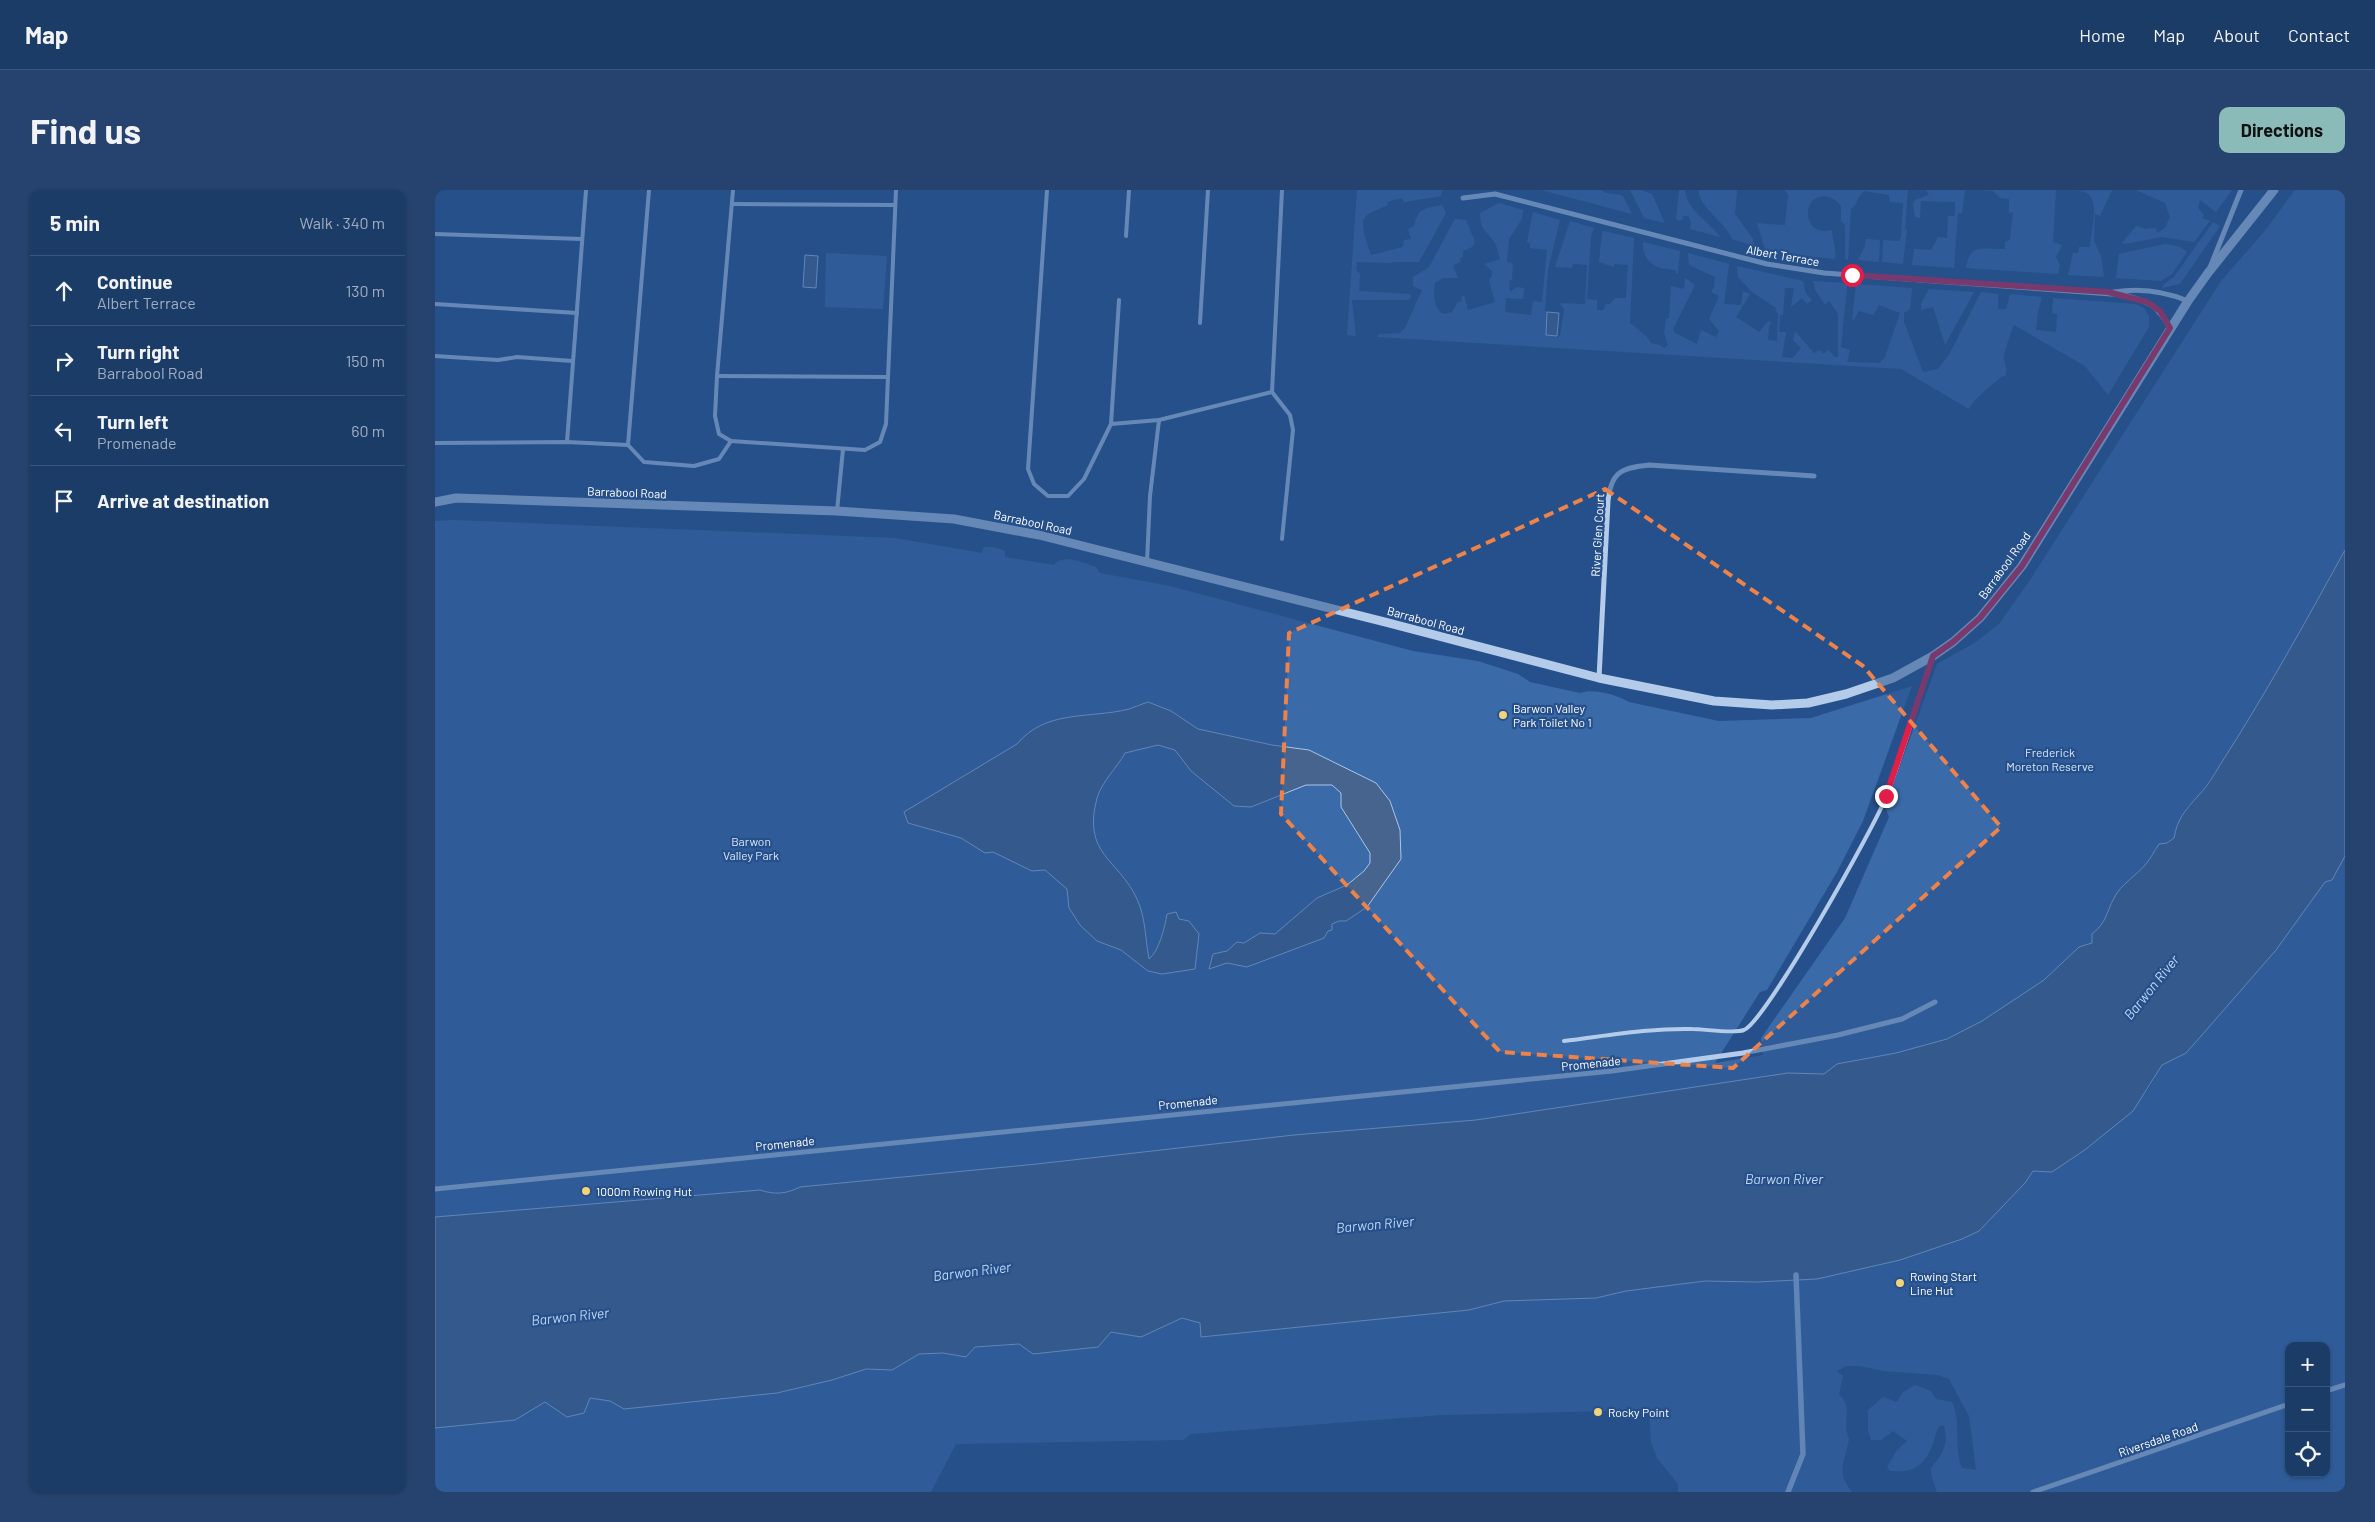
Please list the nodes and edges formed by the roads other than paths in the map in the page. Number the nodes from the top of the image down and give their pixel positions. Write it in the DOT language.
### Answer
graph roads {
  1 [pos="586,190"];
  2 [pos="649,190"];
  3 [pos="733,190"];
  4 [pos="895,190"];
  5 [pos="1047,190"];
  6 [pos="1129,190"];
  7 [pos="1208,190"];
  8 [pos="1282,190"];
  9 [pos="2241,190"];
  10 [pos="2274,190"];
  11 [pos="1463,198"];
  12 [pos="732,204"];
  13 [pos="895,205"];
  14 [pos="435,234"];
  15 [pos="1126,236"];
  16 [pos="582,239"];
  17 [pos="2208,272"];
  18 [pos="2108,292"];
  19 [pos="1119,300"];
  20 [pos="2188,301"];
  21 [pos="435,304"];
  22 [pos="577,313"];
  23 [pos="1200,323"];
  24 [pos="2170,328"];
  25 [pos="435,356"];
  26 [pos="572,361"];
  27 [pos="717,376"];
  28 [pos="888,377"];
  29 [pos="1272,392"];
  30 [pos="1159,420"];
  31 [pos="1111,424"];
  32 [pos="731,441"];
  33 [pos="567,442"];
  34 [pos="435,443"];
  35 [pos="628,445"];
  36 [pos="843,449"];
  37 [pos="1814,476"];
  38 [pos="435,502"];
  39 [pos="837,511"];
  40 [pos="1282,539"];
  41 [pos="1147,562"];
  42 [pos="1933,656"];
  43 [pos="1599,678"];
  44 [pos="1935,1002"];
  45 [pos="1564,1041"];
  46 [pos="435,1189"];
  47 [pos="2345,1385"];
  48 [pos="2330,1390"];
  49 [pos="2285,1405"];
  50 [pos="2033,1492"];
  1 -- 16 [label="lane"];
  2 -- 35 [label="lane"];
  3 -- 12 [label="lane"];
  4 -- 13 [label="lane"];
  5 -- 31 [label="lane"];
  6 -- 15 [label="lane"];
  7 -- 23 [label="lane"];
  8 -- 29 [label="lane"];
  9 -- 17 [label="street, Barrabool Road"];
  10 -- 17 [label="street, Barrabool Road"];
  11 -- 18 [label="street, Albert Terrace"];
  12 -- 13 [label="lane"];
  12 -- 27 [label="lane"];
  13 -- 28 [label="lane"];
  14 -- 16 [label="lane"];
  16 -- 22 [label="lane"];
  17 -- 20 [label="street, Barrabool Road"];
  18 -- 20 [label="street, Albert Terrace"];
  18 -- 24 [label="street, Albert Terrace"];
  19 -- 31 [label="lane"];
  20 -- 24 [label="street, Barrabool Road"];
  21 -- 22 [label="lane"];
  22 -- 26 [label="lane"];
  24 -- 42 [label="street, Barrabool Road"];
  25 -- 26 [label="lane"];
  26 -- 33 [label="lane"];
  27 -- 28 [label="lane"];
  27 -- 32 [label="lane"];
  28 -- 36 [label="lane"];
  29 -- 30 [label="lane"];
  29 -- 40 [label="lane"];
  30 -- 31 [label="lane"];
  30 -- 41 [label="lane"];
  32 -- 35 [label="lane"];
  32 -- 36 [label="lane"];
  33 -- 34 [label="lane"];
  33 -- 35 [label="lane"];
  36 -- 39 [label="lane"];
  37 -- 43 [label="street, River Glen Court"];
  38 -- 39 [label="street, Barrabool Road"];
  39 -- 41 [label="street, Barrabool Road"];
  41 -- 43 [label="street, Barrabool Road"];
  42 -- 43 [label="street, Barrabool Road"];
  42 -- 45 [label="lane, Promenade"];
  44 -- 46 [label="street, Promenade"];
  47 -- 48 [label="street"];
  49 -- 50 [label="street, Riversdale Road"];
}
